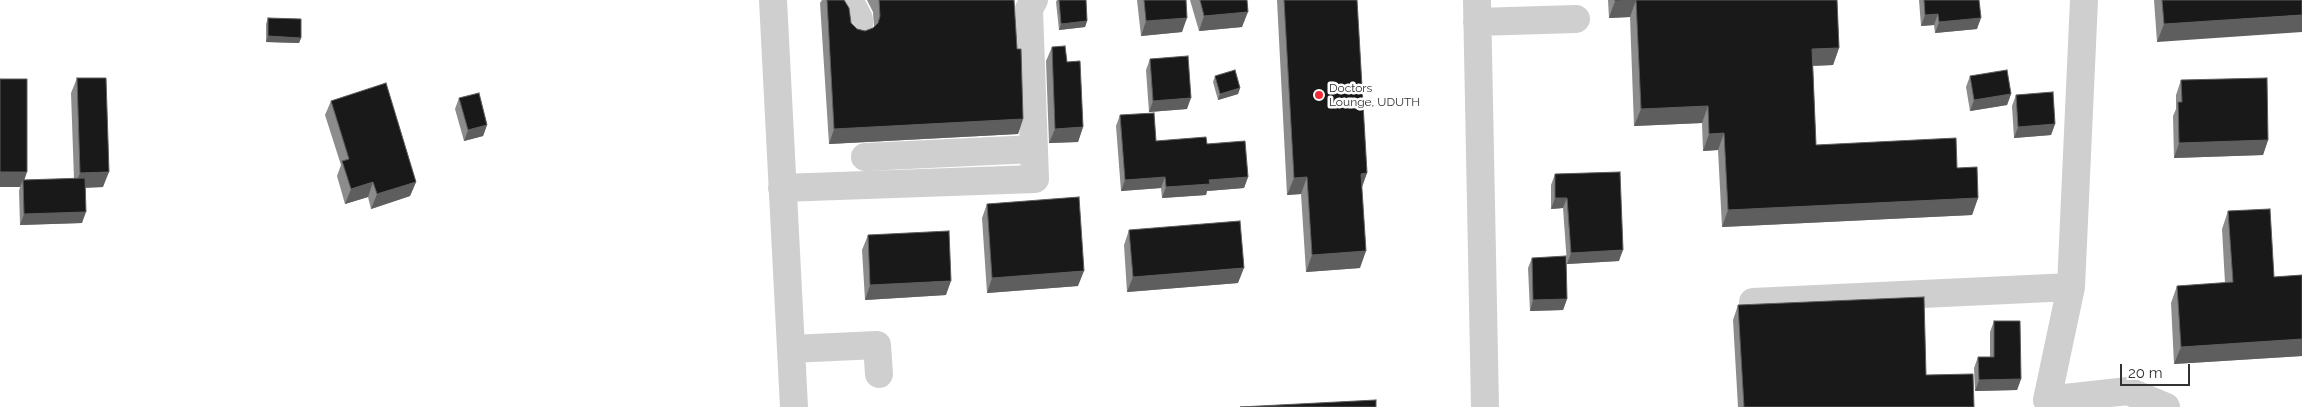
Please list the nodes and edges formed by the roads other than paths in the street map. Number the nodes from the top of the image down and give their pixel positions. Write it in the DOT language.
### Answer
graph roads {
  1 [pos="759,0"];
  2 [pos="773,0"];
  3 [pos="846,0"];
  4 [pos="1034,0"];
  5 [pos="2084,0"];
  6 [pos="1477,11"];
  7 [pos="1576,19"];
  8 [pos="859,30"];
  9 [pos="1034,149"];
  10 [pos="865,157"];
  11 [pos="782,188"];
  12 [pos="2071,287"];
  13 [pos="1753,302"];
  14 [pos="790,349"];
  15 [pos="879,374"];
  16 [pos="794,407"];
  17 [pos="1485,407"];
  18 [pos="2166,407"];
  1 -- 2 [label="street"];
  2 -- 11 [label="street"];
  3 -- 8 [label="street"];
  4 -- 9 [label="street"];
  5 -- 12 [label="street"];
  6 -- 7 [label="street"];
  6 -- 17 [label="street"];
  9 -- 10 [label="street"];
  9 -- 11 [label="street"];
  11 -- 14 [label="street"];
  12 -- 13 [label="street"];
  12 -- 18 [label="street"];
  14 -- 15 [label="street"];
  14 -- 16 [label="street"];
}
